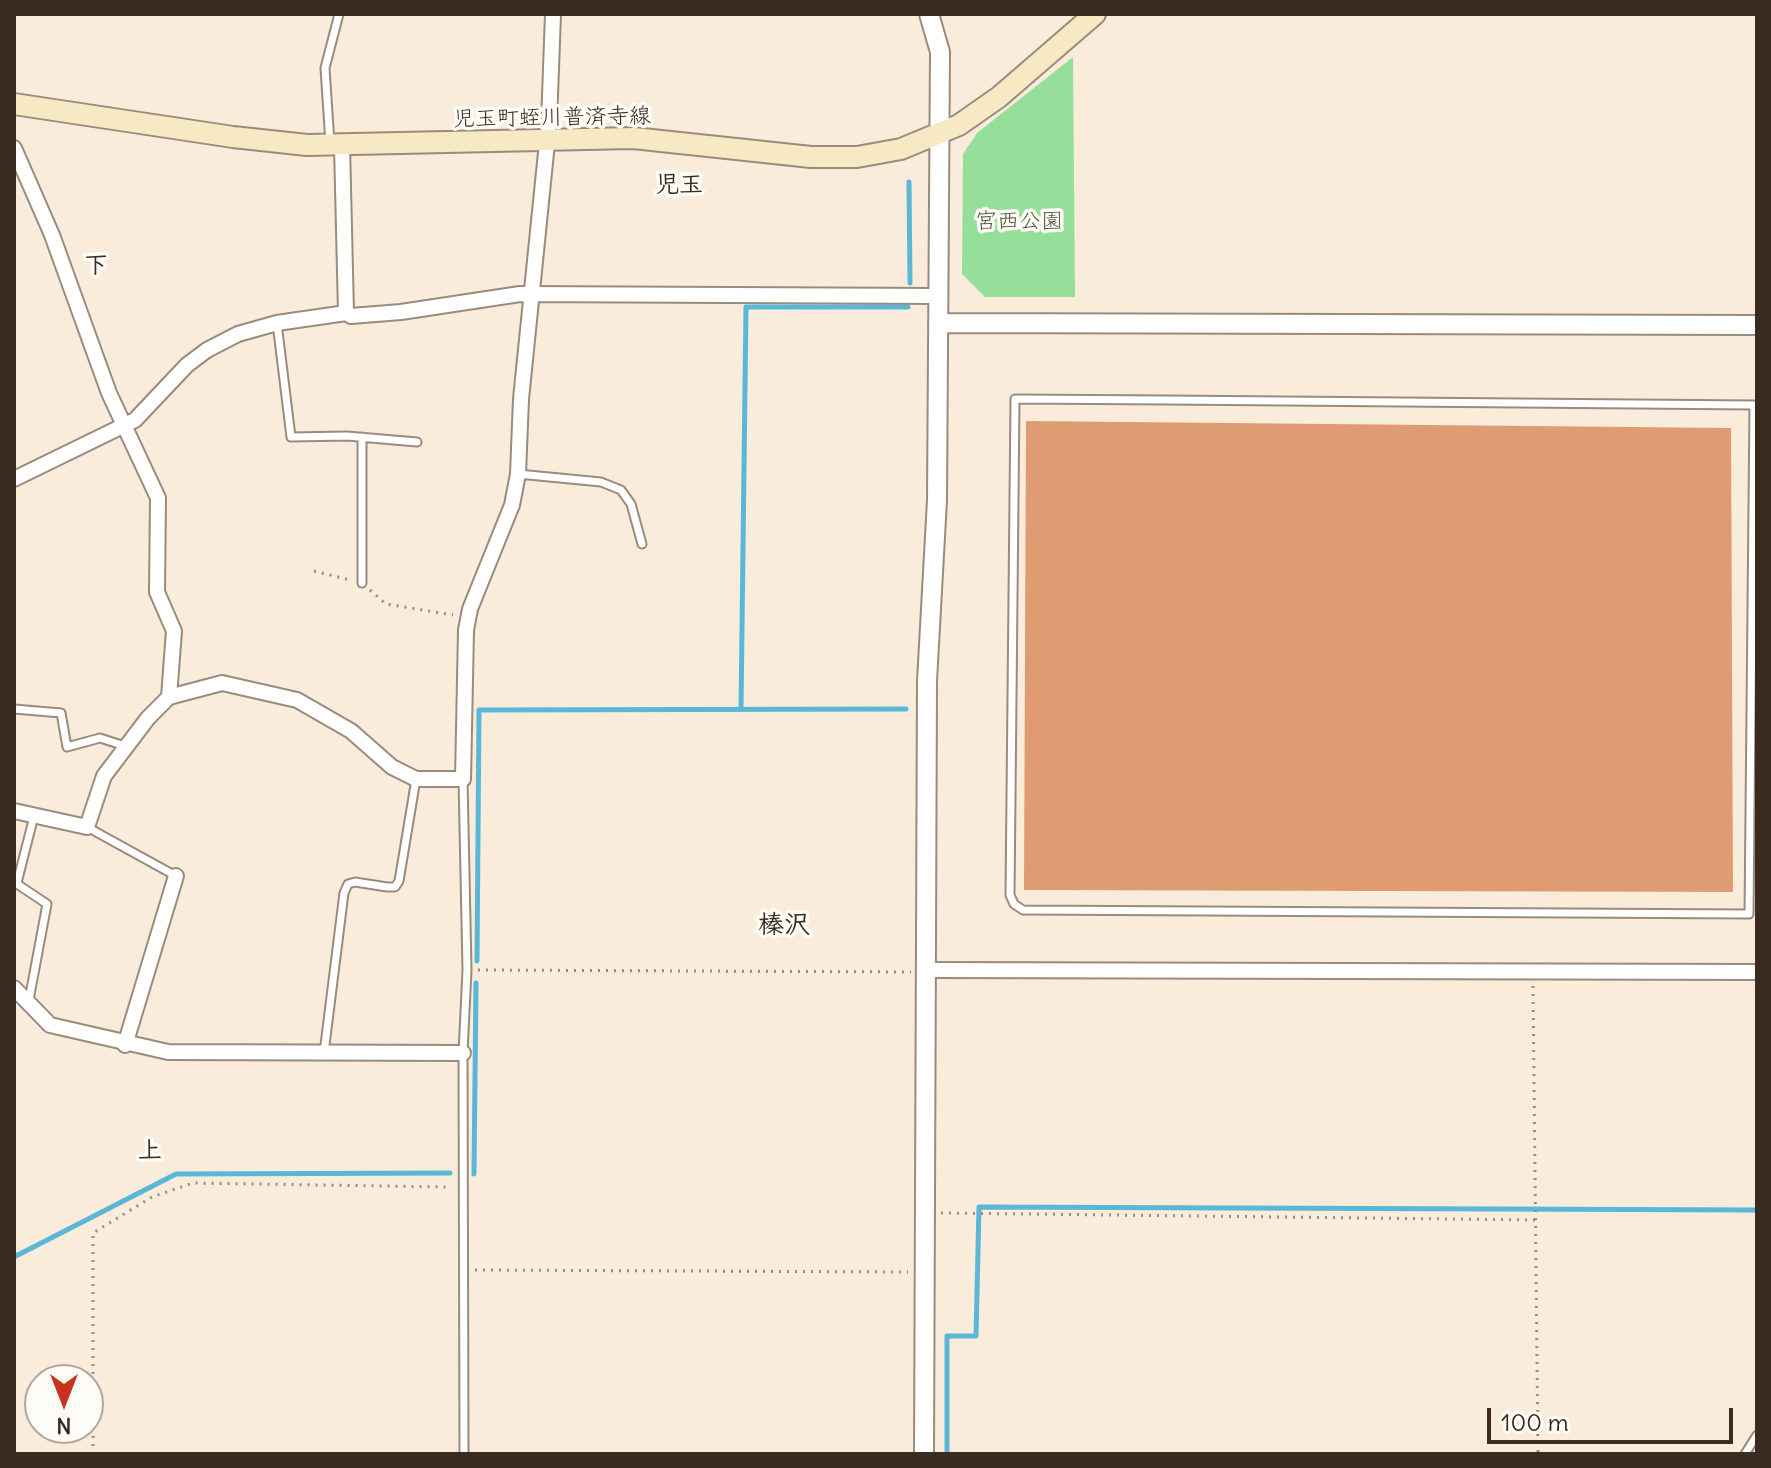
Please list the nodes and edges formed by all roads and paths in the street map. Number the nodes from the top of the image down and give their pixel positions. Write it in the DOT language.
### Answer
graph roads {
  1 [pos="339,14"];
  2 [pos="553,14"];
  3 [pos="929,14"];
  4 [pos="1095,14"];
  5 [pos="14,104"];
  6 [pos="938,136"];
  7 [pos="547,137"];
  8 [pos="336,145"];
  9 [pos="14,148"];
  10 [pos="533,295"];
  11 [pos="938,296"];
  12 [pos="346,313"];
  13 [pos="277,323"];
  14 [pos="938,323"];
  15 [pos="1757,325"];
  16 [pos="1755,405"];
  17 [pos="124,427"];
  18 [pos="362,437"];
  19 [pos="417,442"];
  20 [pos="16,473"];
  21 [pos="518,474"];
  22 [pos="642,544"];
  23 [pos="314,571"];
  24 [pos="362,583"];
  25 [pos="468,618"];
  26 [pos="169,697"];
  27 [pos="14,709"];
  28 [pos="125,746"];
  29 [pos="416,779"];
  30 [pos="463,779"];
  31 [pos="14,811"];
  32 [pos="34,816"];
  33 [pos="87,827"];
  34 [pos="176,876"];
  35 [pos="15,882"];
  36 [pos="467,970"];
  37 [pos="926,970"];
  38 [pos="1533,972"];
  39 [pos="1757,972"];
  40 [pos="14,988"];
  41 [pos="28,1002"];
  42 [pos="125,1045"];
  43 [pos="324,1053"];
  44 [pos="463,1053"];
  45 [pos="463,1188"];
  46 [pos="925,1213"];
  47 [pos="1536,1220"];
  48 [pos="464,1270"];
  49 [pos="925,1272"];
  50 [pos="1757,1435"];
  51 [pos="93,1454"];
  52 [pos="464,1454"];
  53 [pos="924,1454"];
  54 [pos="1538,1454"];
  55 [pos="1745,1454"];
  1 -- 8 [label="lane"];
  2 -- 7 [label="street"];
  3 -- 6 [label="street"];
  4 -- 6 [label="main road, 児玉町蛭川普済寺線"];
  5 -- 8 [label="main road, 児玉町蛭川普済寺線"];
  6 -- 7 [label="main road, 児玉町蛭川普済寺線"];
  6 -- 11 [label="street"];
  7 -- 8 [label="main road, 児玉町蛭川普済寺線"];
  7 -- 10 [label="street"];
  8 -- 12 [label="street"];
  9 -- 17 [label="street"];
  10 -- 11 [label="street"];
  10 -- 12 [label="street"];
  10 -- 21 [label="street"];
  11 -- 14 [label="street"];
  12 -- 13 [label="street"];
  13 -- 17 [label="street"];
  13 -- 18 [label="lane"];
  14 -- 15 [label="street"];
  14 -- 37 [label="street"];
  16 -- 16 [label="lane"];
  17 -- 20 [label="street"];
  17 -- 26 [label="street"];
  18 -- 19 [label="lane"];
  18 -- 24 [label="lane"];
  21 -- 22 [label="lane"];
  21 -- 25 [label="street"];
  23 -- 24 [label="path"];
  24 -- 25 [label="path"];
  25 -- 30 [label="street"];
  26 -- 28 [label="street"];
  26 -- 29 [label="street"];
  27 -- 28 [label="lane"];
  28 -- 33 [label="street"];
  29 -- 30 [label="street"];
  29 -- 43 [label="lane"];
  30 -- 36 [label="lane"];
  31 -- 32 [label="street"];
  32 -- 33 [label="street"];
  32 -- 35 [label="lane"];
  33 -- 34 [label="lane"];
  34 -- 42 [label="street"];
  35 -- 41 [label="lane"];
  36 -- 37 [label="path"];
  36 -- 44 [label="lane"];
  37 -- 38 [label="street"];
  37 -- 46 [label="street"];
  38 -- 39 [label="street"];
  38 -- 47 [label="path"];
  40 -- 41 [label="street"];
  41 -- 42 [label="street"];
  42 -- 43 [label="street"];
  43 -- 44 [label="street"];
  44 -- 45 [label="lane"];
  45 -- 48 [label="lane"];
  45 -- 51 [label="path"];
  46 -- 47 [label="path"];
  46 -- 49 [label="street"];
  47 -- 54 [label="path"];
  48 -- 49 [label="path"];
  48 -- 52 [label="lane"];
  49 -- 53 [label="street"];
  50 -- 55 [label="lane"];
}
